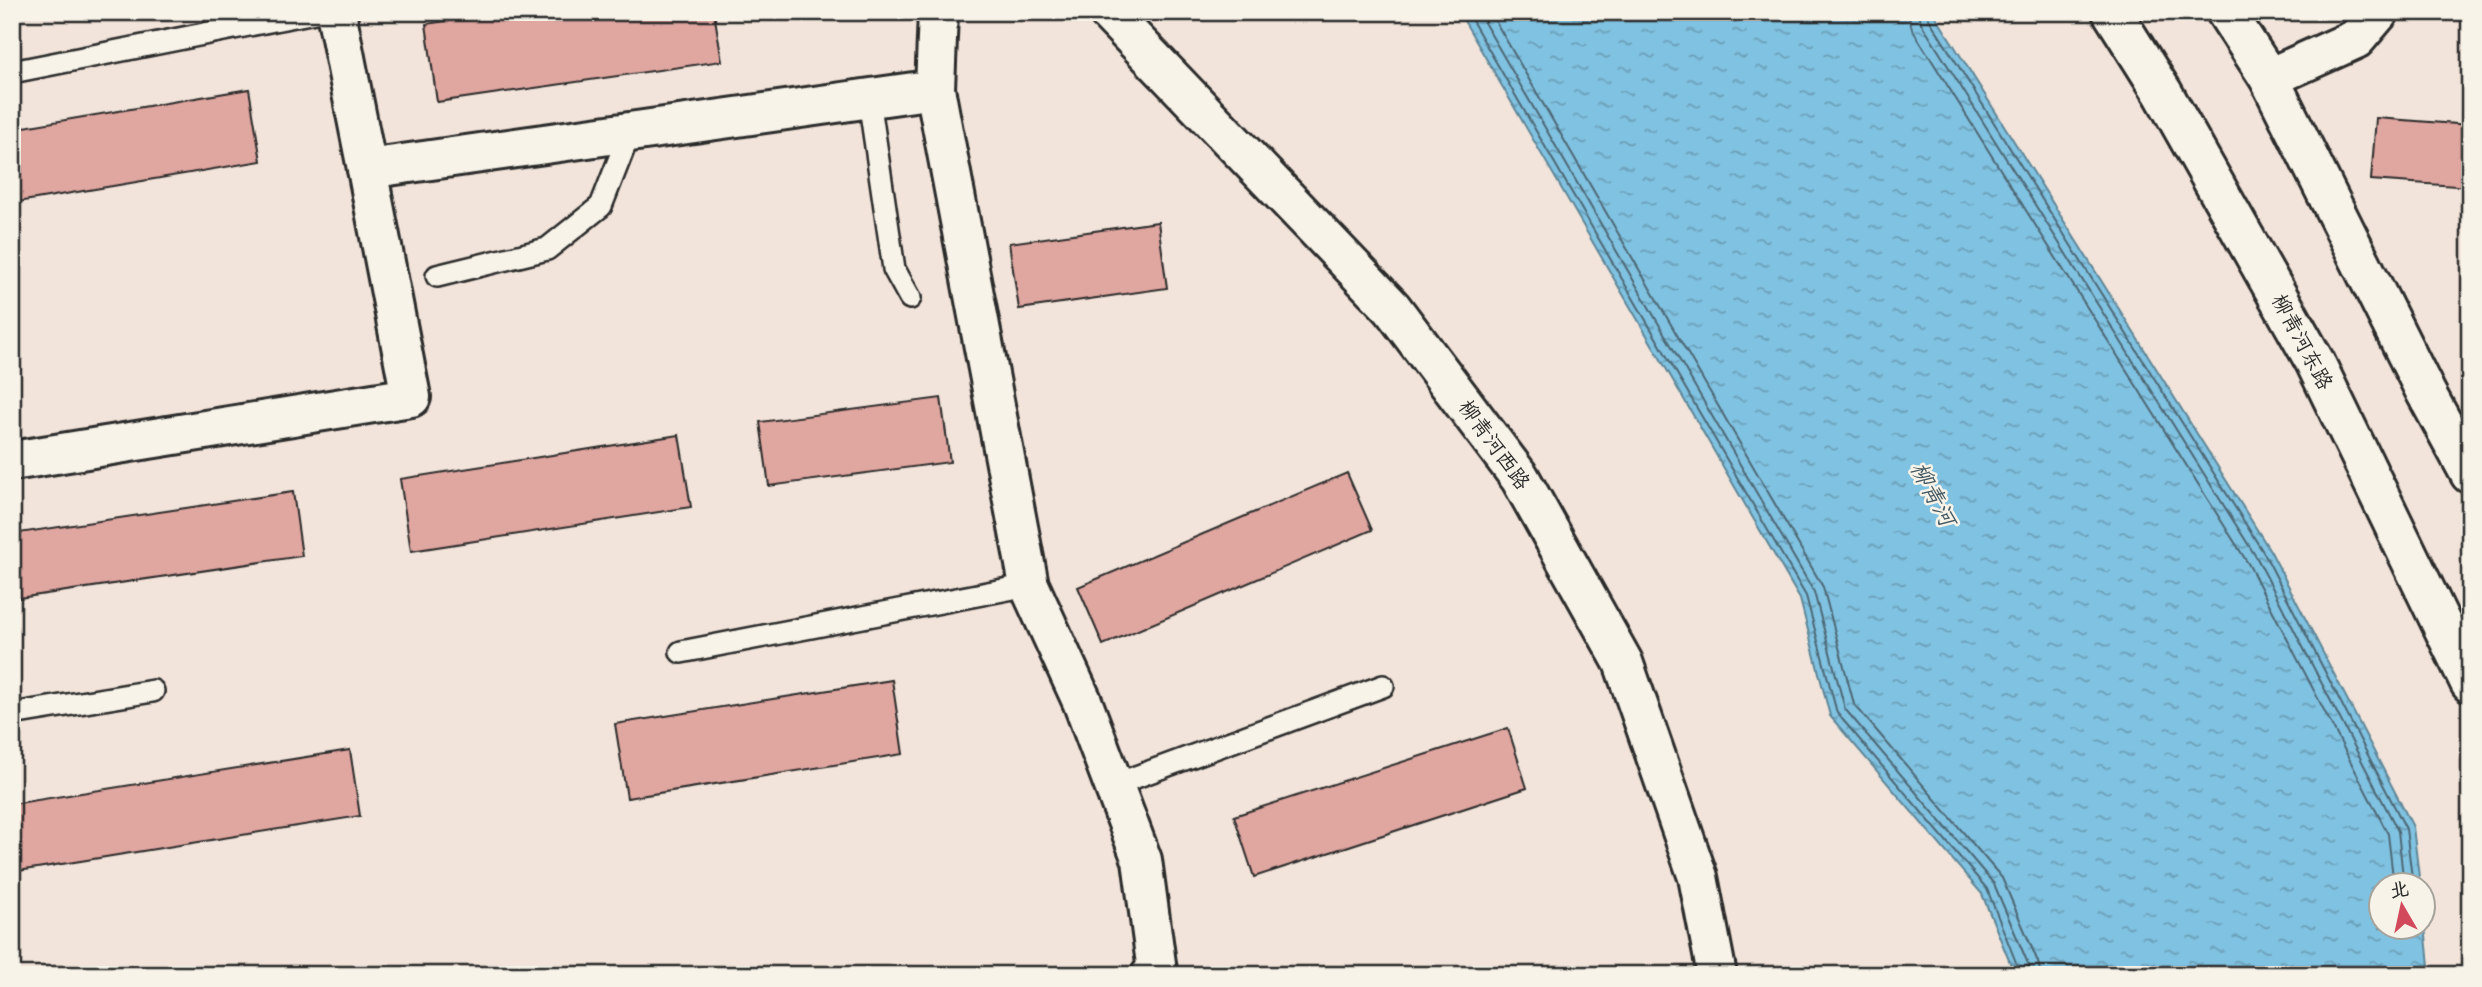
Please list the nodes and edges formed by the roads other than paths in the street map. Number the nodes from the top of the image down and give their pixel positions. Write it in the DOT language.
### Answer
graph roads {
  1 [pos="315,12"];
  2 [pos="336,12"];
  3 [pos="938,12"];
  4 [pos="1108,12"];
  5 [pos="2112,12"];
  6 [pos="2226,12"];
  7 [pos="2379,12"];
  8 [pos="12,72"];
  9 [pos="2269,78"];
  10 [pos="935,89"];
  11 [pos="869,99"];
  12 [pos="630,132"];
  13 [pos="367,169"];
  14 [pos="438,276"];
  15 [pos="910,298"];
  16 [pos="12,461"];
  17 [pos="2470,474"];
  18 [pos="1029,584"];
  19 [pos="681,652"];
  20 [pos="2470,683"];
  21 [pos="1383,686"];
  22 [pos="153,691"];
  23 [pos="12,714"];
  24 [pos="1114,785"];
  25 [pos="1156,973"];
  26 [pos="1717,975"];
  1 -- 8 [label="lane"];
  2 -- 13 [label="street"];
  3 -- 10 [label="street"];
  4 -- 26 [label="street, 柳青河西路"];
  5 -- 20 [label="street, 柳青河东路"];
  6 -- 9 [label="street"];
  7 -- 9 [label="street"];
  9 -- 17 [label="street"];
  10 -- 11 [label="street"];
  10 -- 18 [label="street"];
  11 -- 12 [label="street"];
  11 -- 15 [label="lane"];
  12 -- 13 [label="street"];
  12 -- 14 [label="lane"];
  13 -- 16 [label="street"];
  18 -- 19 [label="lane"];
  18 -- 24 [label="street"];
  21 -- 24 [label="lane"];
  22 -- 23 [label="lane"];
  24 -- 25 [label="street"];
}
